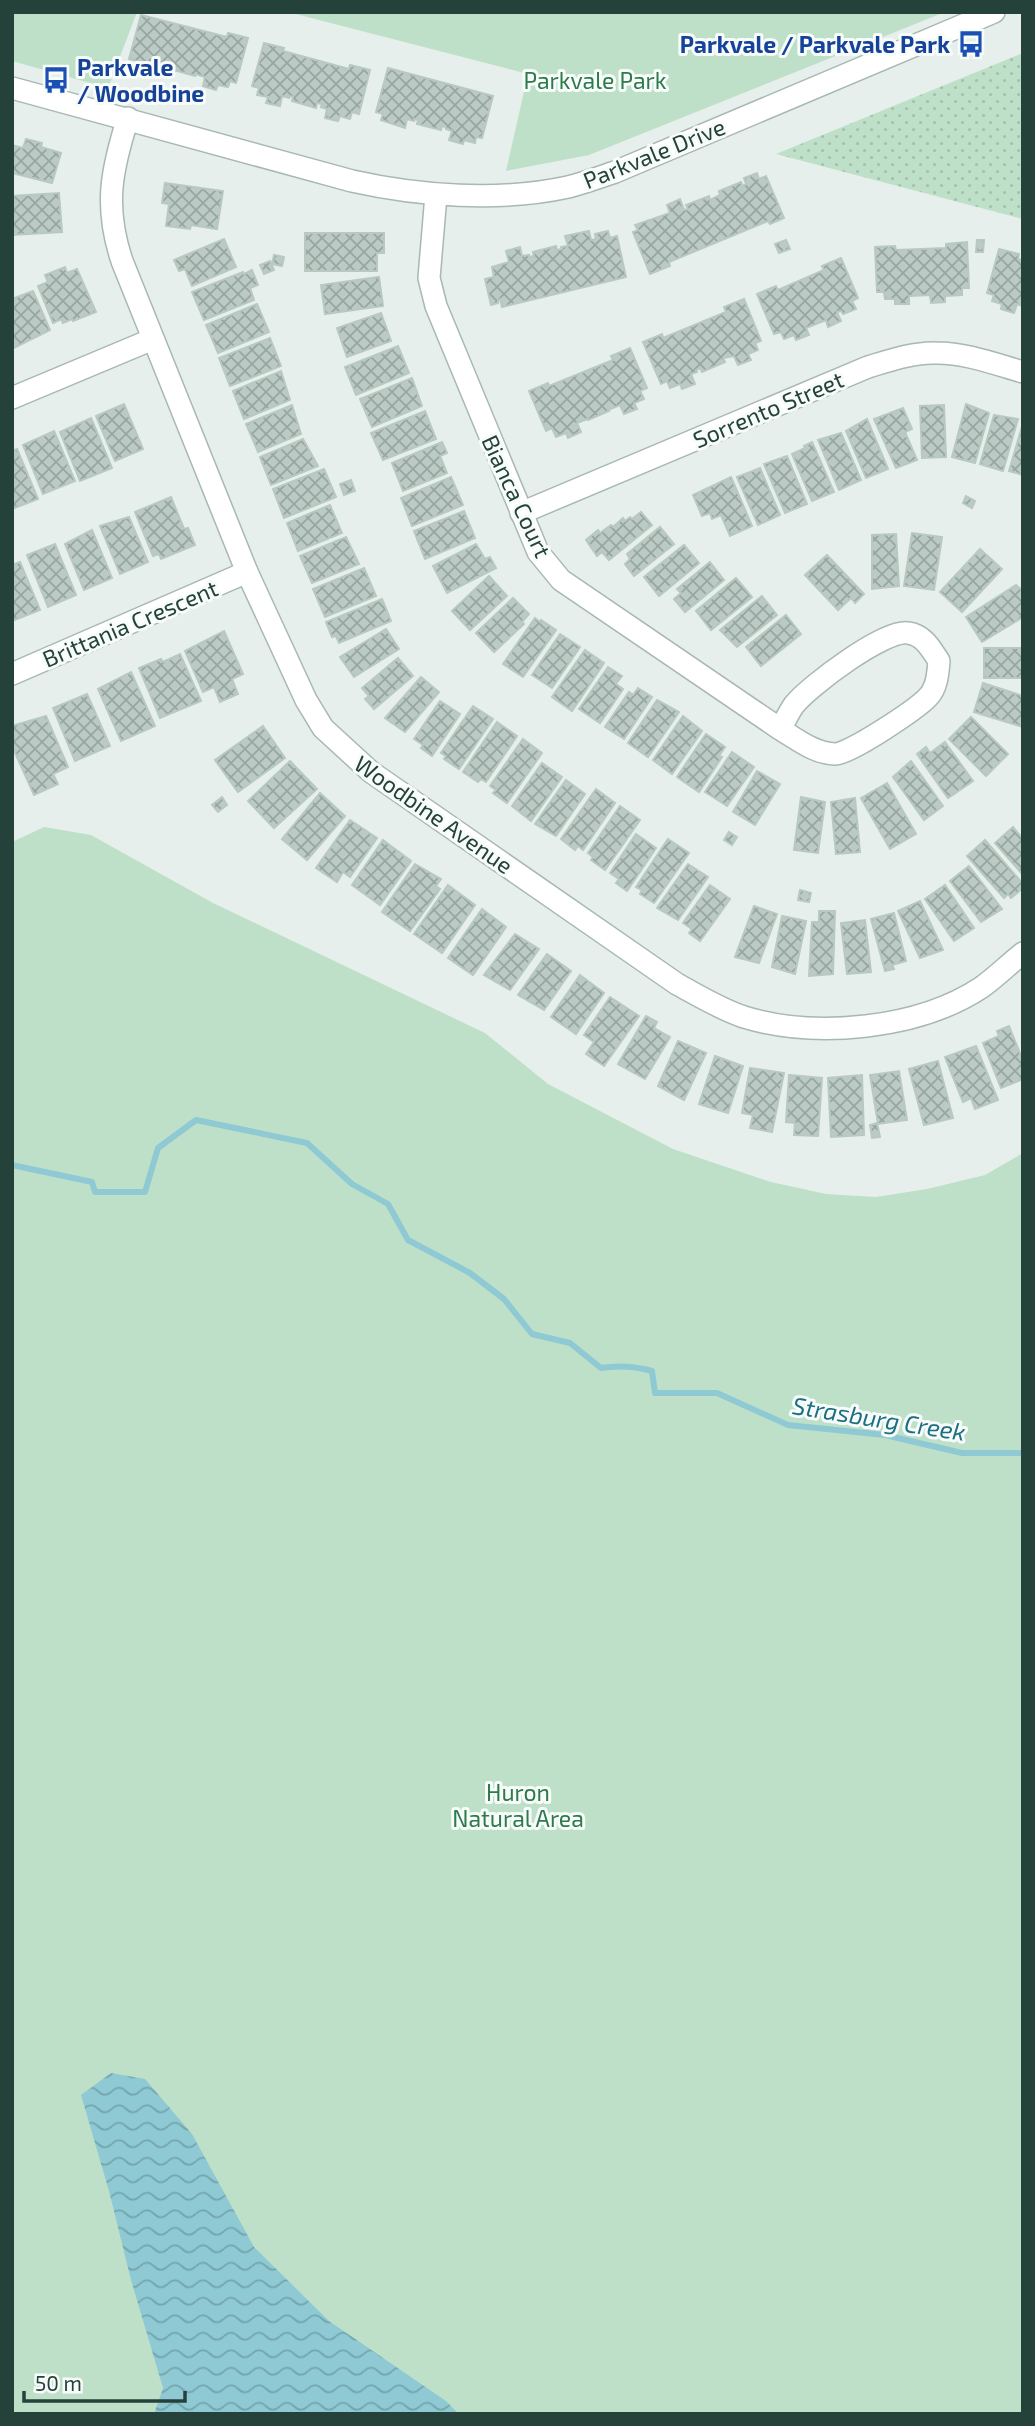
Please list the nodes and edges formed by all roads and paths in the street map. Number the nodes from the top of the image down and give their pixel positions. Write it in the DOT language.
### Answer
graph roads {
  1 [pos="994,12"];
  2 [pos="12,88"];
  3 [pos="128,118"];
  4 [pos="436,195"];
  5 [pos="153,339"];
  6 [pos="1023,372"];
  7 [pos="12,398"];
  8 [pos="521,513"];
  9 [pos="247,572"];
  10 [pos="12,674"];
  11 [pos="780,729"];
  12 [pos="1023,953"];
  1 -- 4 [label="street, Parkvale Drive"];
  2 -- 3 [label="street, Parkvale Drive"];
  3 -- 4 [label="street, Parkvale Drive"];
  3 -- 5 [label="street, Woodbine Avenue"];
  4 -- 8 [label="street, Bianca Court"];
  5 -- 7 [label="street"];
  5 -- 9 [label="street, Woodbine Avenue"];
  6 -- 8 [label="street, Sorrento Street"];
  8 -- 11 [label="street, Bianca Court"];
  9 -- 10 [label="street, Brittania Crescent"];
  9 -- 12 [label="street, Woodbine Avenue"];
  11 -- 11 [label="street, Bianca Court"];
}
